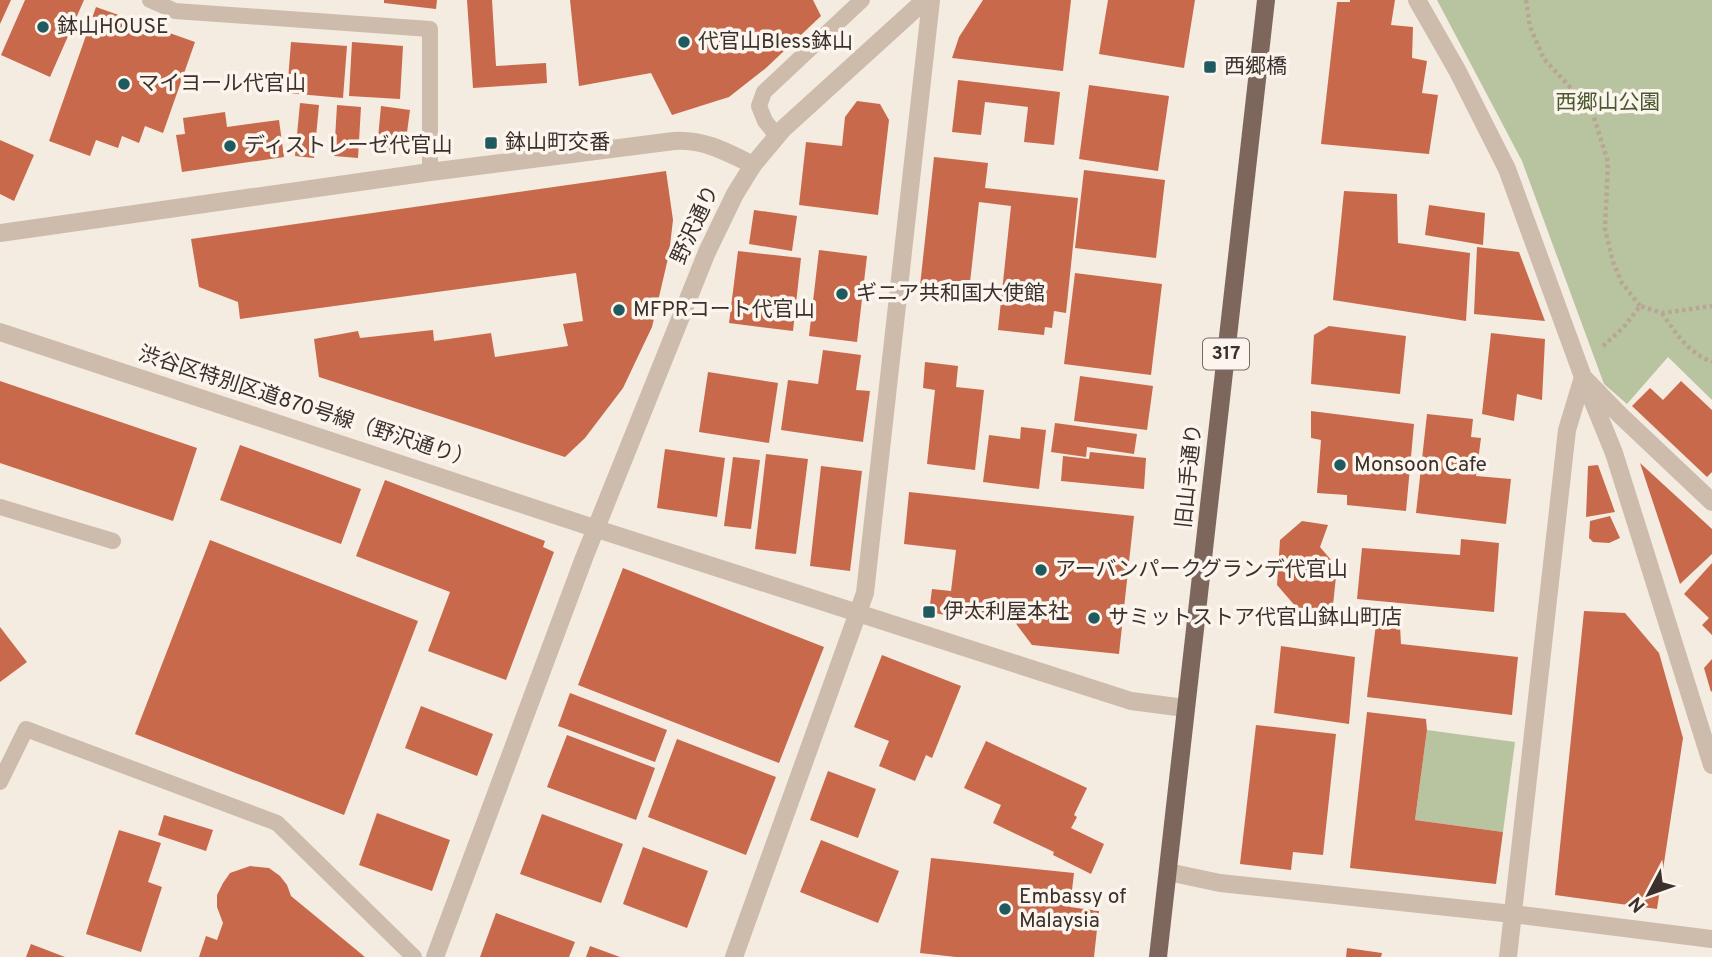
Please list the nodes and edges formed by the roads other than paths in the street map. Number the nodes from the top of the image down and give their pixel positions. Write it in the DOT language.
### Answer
graph roads {
  1 [pos="150,0"];
  2 [pos="862,0"];
  3 [pos="925,0"];
  4 [pos="931,0"];
  5 [pos="1266,0"];
  6 [pos="1418,0"];
  7 [pos="777,136"];
  8 [pos="753,164"];
  9 [pos="430,172"];
  10 [pos="0,233"];
  11 [pos="0,332"];
  12 [pos="1583,377"];
  13 [pos="1712,502"];
  14 [pos="0,507"];
  15 [pos="597,529"];
  16 [pos="113,541"];
  17 [pos="857,613"];
  18 [pos="1185,708"];
  19 [pos="1712,765"];
  20 [pos="0,782"];
  21 [pos="1168,872"];
  22 [pos="1513,914"];
  23 [pos="1712,939"];
  24 [pos="414,957"];
  25 [pos="435,957"];
  26 [pos="734,957"];
  27 [pos="1158,957"];
  28 [pos="1508,957"];
  1 -- 9 [label="lane"];
  2 -- 7 [label="lane"];
  3 -- 7 [label="street, 野沢通り"];
  4 -- 17 [label="street"];
  5 -- 18 [label="main road, 旧山手通り / 317"];
  6 -- 12 [label="street"];
  7 -- 8 [label="street, 野沢通り"];
  8 -- 9 [label="street"];
  8 -- 15 [label="street, 野沢通り"];
  9 -- 10 [label="street"];
  11 -- 15 [label="street, 渋谷区特別区道870号線（野沢通り）"];
  12 -- 13 [label="street"];
  12 -- 19 [label="street"];
  12 -- 22 [label="street"];
  14 -- 16 [label="lane"];
  15 -- 17 [label="street, 渋谷区特別区道870号線（野沢通り）"];
  15 -- 25 [label="street, 野沢通り"];
  17 -- 18 [label="street, 渋谷区特別区道870号線（野沢通り）"];
  17 -- 26 [label="street"];
  18 -- 21 [label="main road, 旧山手通り / 317"];
  20 -- 24 [label="lane"];
  21 -- 22 [label="street"];
  21 -- 27 [label="main road, 旧山手通り / 317"];
  22 -- 23 [label="street"];
  22 -- 28 [label="street"];
}
